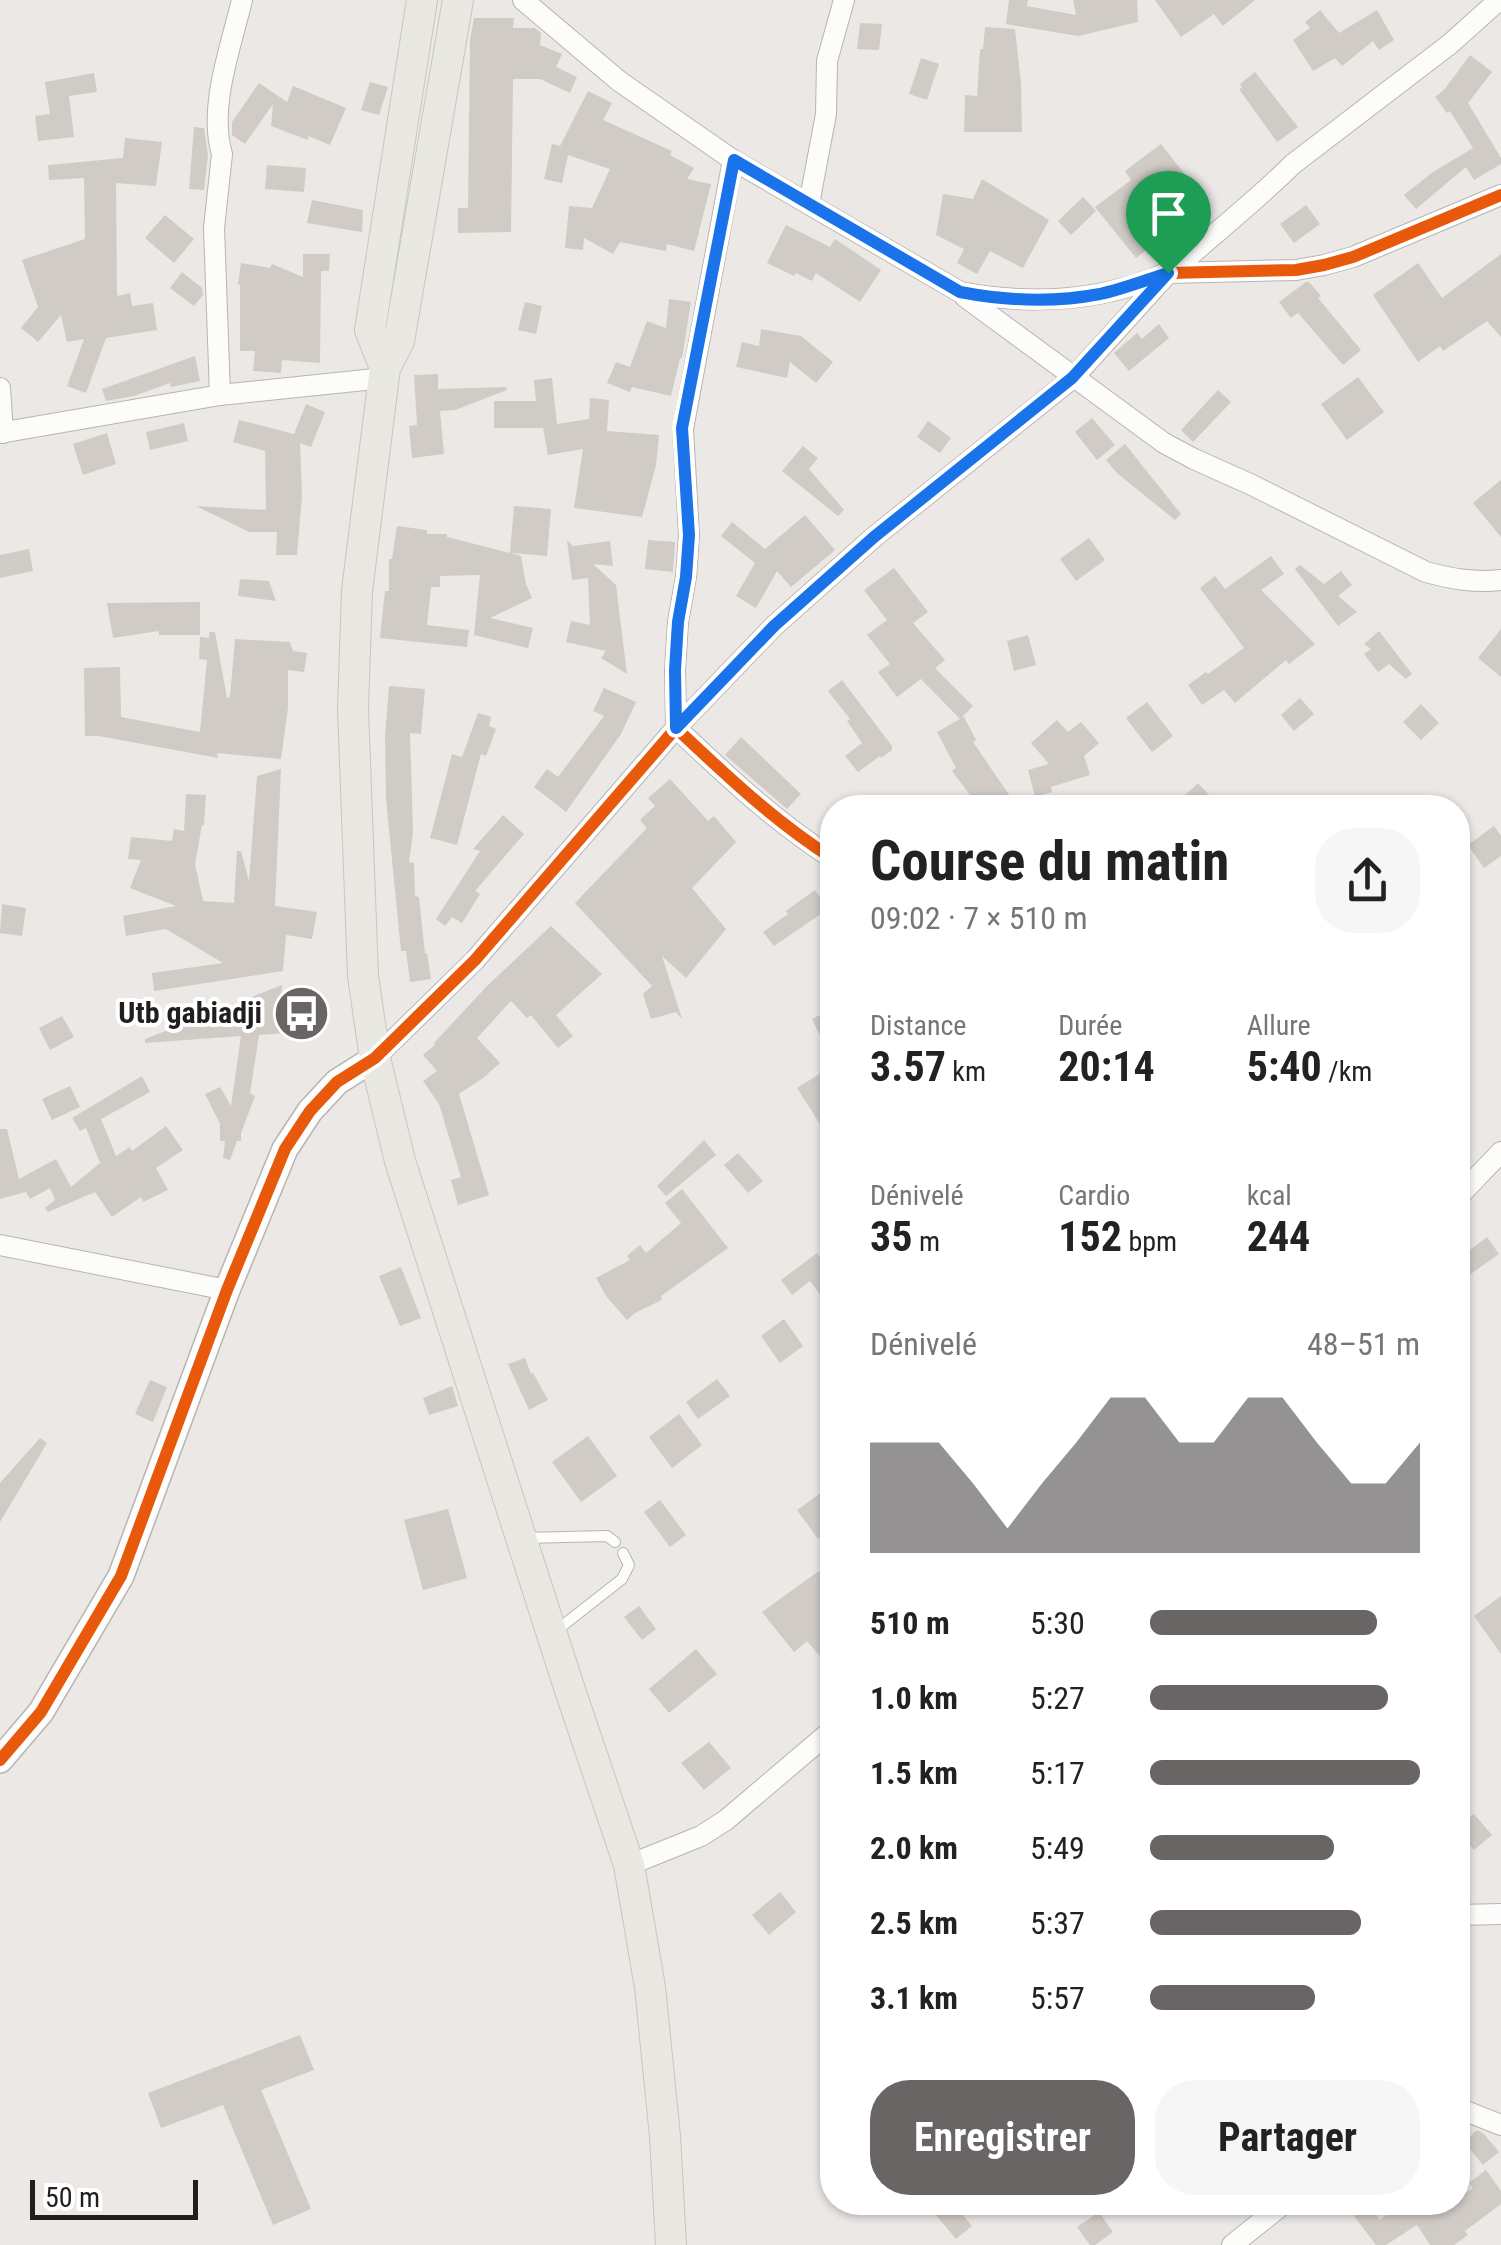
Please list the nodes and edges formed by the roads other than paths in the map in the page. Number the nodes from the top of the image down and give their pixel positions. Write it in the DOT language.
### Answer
graph roads {
  1 [pos="242,0"];
  2 [pos="422,0"];
  3 [pos="458,0"];
  4 [pos="523,0"];
  5 [pos="844,0"];
  6 [pos="1498,0"];
  7 [pos="734,160"];
  8 [pos="1501,196"];
  9 [pos="809,204"];
  10 [pos="1168,273"];
  11 [pos="960,292"];
  12 [pos="384,373"];
  13 [pos="1072,378"];
  14 [pos="0,388"];
  15 [pos="220,395"];
  16 [pos="2,433"];
  17 [pos="1501,580"];
  18 [pos="676,728"];
  19 [pos="820,850"];
  20 [pos="375,1058"];
  21 [pos="1501,1152"];
  22 [pos="1470,1184"];
  23 [pos="0,1245"];
  24 [pos="227,1290"];
  25 [pos="521,1538"];
  26 [pos="615,1542"];
  27 [pos="623,1553"];
  28 [pos="552,1634"];
  29 [pos="820,1740"];
  30 [pos="0,1760"];
  31 [pos="629,1865"];
  32 [pos="1501,1914"];
  33 [pos="1470,1915"];
  34 [pos="1470,2113"];
  35 [pos="1501,2125"];
  36 [pos="1270,2215"];
  37 [pos="671,2245"];
  38 [pos="1232,2245"];
  1 -- 15 [label="street"];
  2 -- 12 [label="main road"];
  3 -- 12 [label="main road"];
  4 -- 7 [label="street"];
  5 -- 9 [label="street"];
  6 -- 10 [label="street"];
  7 -- 9 [label="street"];
  7 -- 18 [label="street"];
  8 -- 10 [label="street"];
  9 -- 11 [label="street"];
  10 -- 11 [label="street"];
  10 -- 13 [label="street"];
  11 -- 13 [label="street"];
  12 -- 15 [label="street"];
  12 -- 20 [label="main road"];
  13 -- 17 [label="street"];
  13 -- 18 [label="street"];
  14 -- 16 [label="street"];
  15 -- 16 [label="street"];
  18 -- 19 [label="street"];
  18 -- 20 [label="street"];
  20 -- 24 [label="street"];
  20 -- 25 [label="main road"];
  21 -- 22 [label="street"];
  23 -- 24 [label="street"];
  24 -- 30 [label="street"];
  25 -- 26 [label="lane"];
  25 -- 28 [label="main road"];
  27 -- 28 [label="lane"];
  28 -- 31 [label="main road"];
  29 -- 31 [label="street"];
  31 -- 37 [label="main road"];
  32 -- 33 [label="street"];
  34 -- 35 [label="street"];
  36 -- 38 [label="street"];
}
